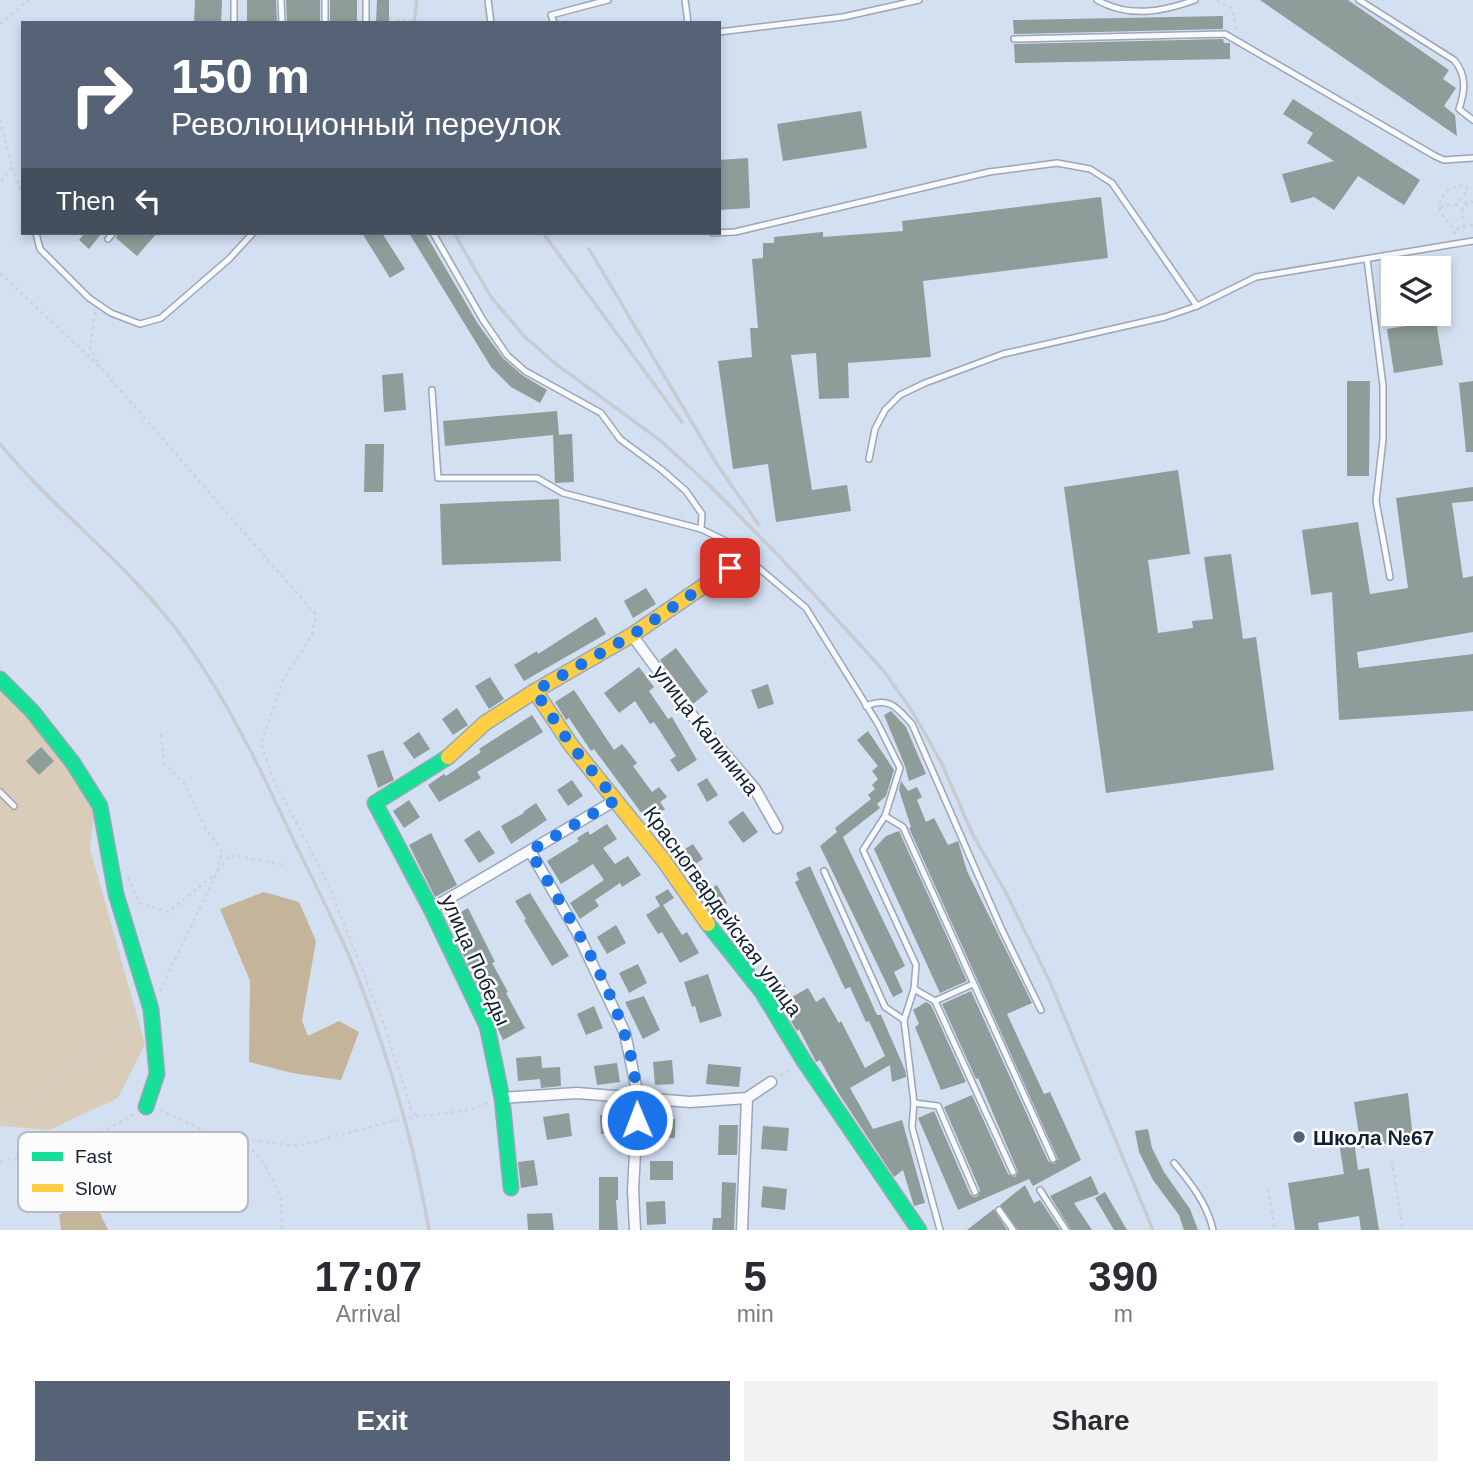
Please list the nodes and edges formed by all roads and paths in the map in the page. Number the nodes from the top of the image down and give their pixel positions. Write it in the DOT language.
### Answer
graph roads {
  1 [pos="29,0"];
  2 [pos="234,0"];
  3 [pos="281,0"];
  4 [pos="325,0"];
  5 [pos="366,0"];
  6 [pos="488,0"];
  7 [pos="608,0"];
  8 [pos="685,0"];
  9 [pos="879,0"];
  10 [pos="919,0"];
  11 [pos="1097,0"];
  12 [pos="1195,0"];
  13 [pos="1217,0"];
  14 [pos="1359,0"];
  15 [pos="884,8"];
  16 [pos="389,18"];
  17 [pos="234,21"];
  18 [pos="282,21"];
  19 [pos="325,21"];
  20 [pos="366,21"];
  21 [pos="411,21"];
  22 [pos="491,21"];
  23 [pos="553,21"];
  24 [pos="688,21"];
  25 [pos="0,24"];
  26 [pos="721,32"];
  27 [pos="1014,39"];
  28 [pos="1238,42"];
  29 [pos="0,120"];
  30 [pos="1473,120"];
  31 [pos="1473,158"];
  32 [pos="12,167"];
  33 [pos="0,183"];
  34 [pos="21,189"];
  35 [pos="1463,199"];
  36 [pos="1473,201"];
  37 [pos="1467,203"];
  38 [pos="1456,204"];
  39 [pos="1440,208"];
  40 [pos="1462,209"];
  41 [pos="1473,225"];
  42 [pos="1464,227"];
  43 [pos="1454,229"];
  44 [pos="721,233"];
  45 [pos="36,235"];
  46 [pos="111,235"];
  47 [pos="251,235"];
  48 [pos="434,235"];
  49 [pos="108,239"];
  50 [pos="1473,241"];
  51 [pos="1457,244"];
  52 [pos="1367,259"];
  53 [pos="0,273"];
  54 [pos="97,303"];
  55 [pos="1197,306"];
  56 [pos="101,368"];
  57 [pos="432,390"];
  58 [pos="869,460"];
  59 [pos="701,529"];
  60 [pos="746,557"];
  61 [pos="1390,577"];
  62 [pos="632,635"];
  63 [pos="0,679"];
  64 [pos="535,691"];
  65 [pos="866,705"];
  66 [pos="161,734"];
  67 [pos="0,792"];
  68 [pos="616,800"];
  69 [pos="14,806"];
  70 [pos="885,816"];
  71 [pos="777,828"];
  72 [pos="530,851"];
  73 [pos="286,865"];
  74 [pos="123,866"];
  75 [pos="824,871"];
  76 [pos="216,874"];
  77 [pos="432,909"];
  78 [pos="973,984"];
  79 [pos="914,989"];
  80 [pos="934,1002"];
  81 [pos="151,1009"];
  82 [pos="1041,1010"];
  83 [pos="904,1020"];
  84 [pos="804,1061"];
  85 [pos="771,1082"];
  86 [pos="638,1097"];
  87 [pos="502,1098"];
  88 [pos="747,1098"];
  89 [pos="914,1103"];
  90 [pos="146,1107"];
  91 [pos="419,1117"];
  92 [pos="0,1125"];
  93 [pos="102,1132"];
  94 [pos="207,1132"];
  95 [pos="248,1140"];
  96 [pos="248,1145"];
  97 [pos="18,1158"];
  98 [pos="1053,1159"];
  99 [pos="1392,1160"];
  100 [pos="0,1162"];
  101 [pos="1174,1163"];
  102 [pos="1013,1172"];
  103 [pos="511,1188"];
  104 [pos="1268,1189"];
  105 [pos="1040,1190"];
  106 [pos="975,1192"];
  107 [pos="999,1210"];
  108 [pos="282,1230"];
  109 [pos="635,1230"];
  110 [pos="743,1230"];
  111 [pos="919,1230"];
  112 [pos="940,1230"];
  113 [pos="1013,1230"];
  114 [pos="1066,1230"];
  115 [pos="1213,1230"];
  116 [pos="1275,1230"];
  117 [pos="1403,1230"];
  1 -- 25 [label="path"];
  2 -- 17 [label="lane"];
  3 -- 18 [label="lane"];
  4 -- 19 [label="lane"];
  5 -- 20 [label="lane"];
  6 -- 22 [label="lane"];
  7 -- 23 [label="lane"];
  8 -- 24 [label="lane"];
  9 -- 15 [label="lane"];
  10 -- 15 [label="lane"];
  11 -- 12 [label="lane"];
  13 -- 28 [label="path"];
  14 -- 30 [label="lane"];
  15 -- 26 [label="lane"];
  16 -- 21 [label="path"];
  27 -- 28 [label="lane"];
  28 -- 31 [label="lane"];
  29 -- 32 [label="path"];
  32 -- 33 [label="path"];
  32 -- 34 [label="path"];
  35 -- 37 [label="path"];
  35 -- 38 [label="path"];
  35 -- 39 [label="path"];
  36 -- 37 [label="path"];
  37 -- 40 [label="path"];
  38 -- 39 [label="path"];
  38 -- 40 [label="path"];
  39 -- 43 [label="path"];
  40 -- 42 [label="path"];
  41 -- 42 [label="path"];
  42 -- 43 [label="path"];
  43 -- 51 [label="path"];
  44 -- 55 [label="lane"];
  45 -- 54 [label="lane"];
  46 -- 49 [label="lane"];
  47 -- 54 [label="lane"];
  48 -- 59 [label="lane"];
  50 -- 51 [label="lane"];
  51 -- 52 [label="lane"];
  52 -- 55 [label="lane"];
  52 -- 61 [label="lane"];
  53 -- 56 [label="path"];
  54 -- 56 [label="path"];
  55 -- 58 [label="lane"];
  56 -- 91 [label="path"];
  57 -- 59 [label="lane"];
  59 -- 60 [label="lane"];
  60 -- 62 [label="street"];
  60 -- 65 [label="lane"];
  62 -- 64 [label="street"];
  62 -- 71 [label="street, улица Калинина"];
  63 -- 81 [label="street"];
  64 -- 68 [label="street, Красногвардейская улица"];
  64 -- 77 [label="street, улица Победы"];
  65 -- 70 [label="lane"];
  65 -- 82 [label="lane"];
  66 -- 76 [label="path"];
  67 -- 69 [label="lane"];
  68 -- 72 [label="street"];
  68 -- 84 [label="street, Красногвардейская улица"];
  70 -- 78 [label="lane"];
  70 -- 79 [label="lane"];
  72 -- 77 [label="street"];
  72 -- 86 [label="street"];
  73 -- 76 [label="path"];
  74 -- 76 [label="path"];
  75 -- 83 [label="lane"];
  76 -- 81 [label="path"];
  77 -- 87 [label="street, улица Победы"];
  78 -- 80 [label="lane"];
  78 -- 98 [label="lane"];
  79 -- 80 [label="lane"];
  79 -- 83 [label="lane"];
  80 -- 102 [label="lane"];
  81 -- 90 [label="street"];
  81 -- 92 [label="path"];
  83 -- 89 [label="lane"];
  84 -- 85 [label="path"];
  84 -- 111 [label="street, Красногвардейская улица"];
  85 -- 88 [label="street"];
  86 -- 87 [label="street"];
  86 -- 88 [label="street"];
  86 -- 109 [label="street"];
  87 -- 91 [label="path"];
  87 -- 103 [label="street, улица Победы"];
  88 -- 110 [label="street"];
  89 -- 106 [label="lane"];
  89 -- 112 [label="lane"];
  90 -- 93 [label="path"];
  90 -- 94 [label="path"];
  91 -- 95 [label="path"];
  96 -- 108 [label="path"];
  97 -- 100 [label="path"];
  99 -- 117 [label="path"];
  101 -- 115 [label="lane"];
  104 -- 116 [label="path"];
  105 -- 114 [label="lane"];
  107 -- 113 [label="lane"];
}
